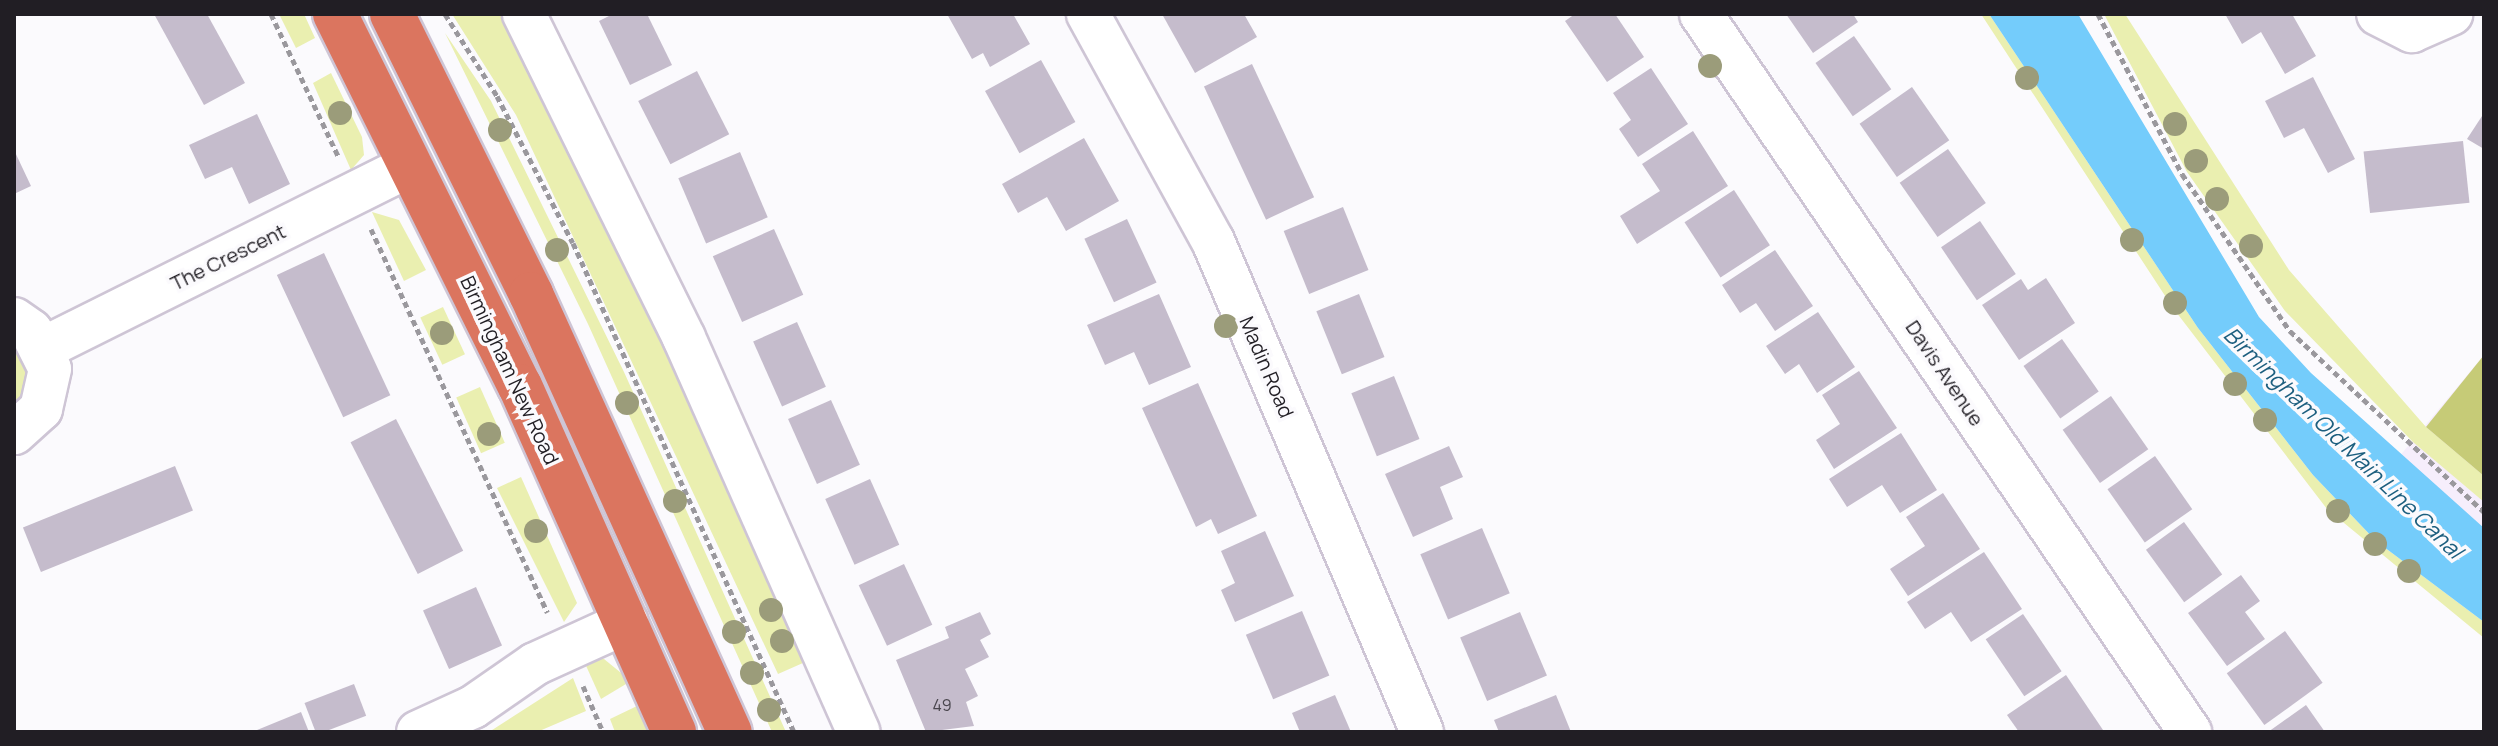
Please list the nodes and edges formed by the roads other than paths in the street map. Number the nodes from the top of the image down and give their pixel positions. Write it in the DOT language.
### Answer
graph roads {
  1 [pos="335,14"];
  2 [pos="392,14"];
  3 [pos="524,14"];
  4 [pos="1088,14"];
  5 [pos="1701,14"];
  6 [pos="2378,14"];
  7 [pos="2451,14"];
  8 [pos="458,141"];
  9 [pos="411,165"];
  10 [pos="14,319"];
  11 [pos="44,348"];
  12 [pos="14,433"];
  13 [pos="627,622"];
  14 [pos="418,732"];
  15 [pos="674,732"];
  16 [pos="730,732"];
  17 [pos="859,732"];
  18 [pos="1422,732"];
  19 [pos="2190,732"];
  1 -- 9 [label="highway, Birmingham New Road"];
  2 -- 8 [label="highway"];
  3 -- 17 [label="street"];
  4 -- 18 [label="street, Madin Road"];
  5 -- 19 [label="street, Davis Avenue"];
  6 -- 7 [label="street"];
  8 -- 9 [label="highway"];
  8 -- 16 [label="highway"];
  9 -- 11 [label="street, The Crescent"];
  9 -- 13 [label="highway, Birmingham New Road"];
  10 -- 11 [label="street"];
  11 -- 12 [label="street"];
  13 -- 14 [label="street"];
  13 -- 15 [label="highway, Birmingham New Road"];
}
